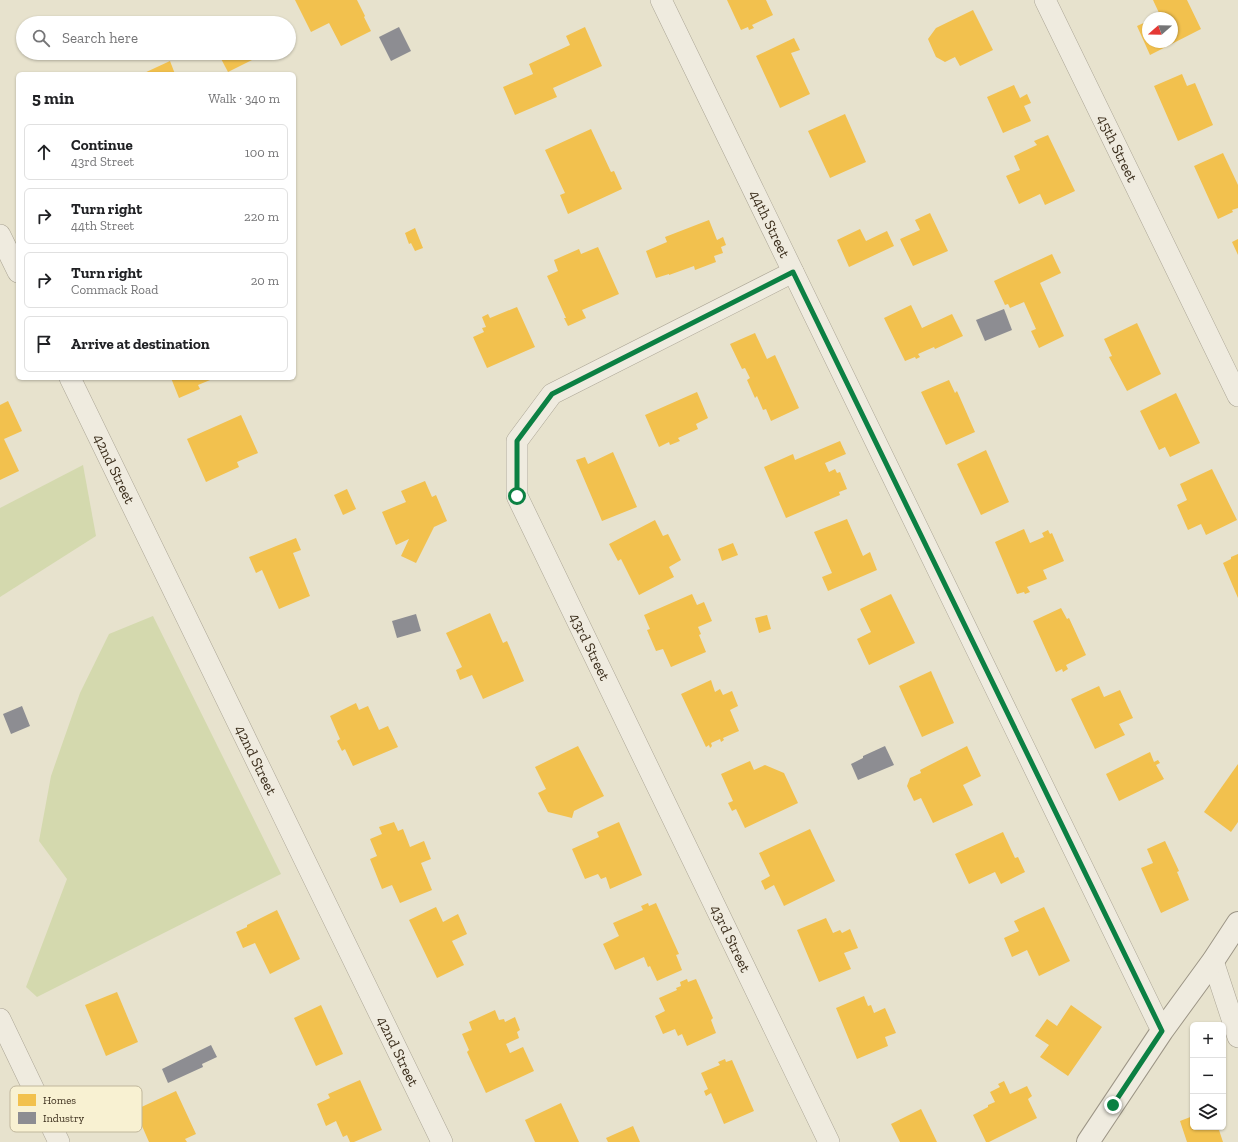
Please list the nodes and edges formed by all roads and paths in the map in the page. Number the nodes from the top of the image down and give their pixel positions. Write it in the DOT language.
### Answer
graph roads {
  1 [pos="661,0"];
  2 [pos="1045,0"];
  3 [pos="0,235"];
  4 [pos="16,268"];
  5 [pos="793,272"];
  6 [pos="71,380"];
  7 [pos="1238,396"];
  8 [pos="1238,923"];
  9 [pos="1213,961"];
  10 [pos="0,1019"];
  11 [pos="1162,1031"];
  12 [pos="1238,1037"];
  13 [pos="32,1086"];
  14 [pos="54,1132"];
  15 [pos="59,1142"];
  16 [pos="442,1142"];
  17 [pos="829,1142"];
  18 [pos="1088,1142"];
  1 -- 5 [label="street, 44th Street"];
  2 -- 7 [label="street, 45th Street"];
  3 -- 4 [label="street"];
  5 -- 11 [label="street, 44th Street"];
  5 -- 17 [label="street, 43rd Street"];
  6 -- 16 [label="street, 42nd Street"];
  8 -- 9 [label="street"];
  9 -- 11 [label="street"];
  9 -- 12 [label="street"];
  10 -- 13 [label="street"];
  11 -- 18 [label="street"];
  14 -- 15 [label="street"];
}
